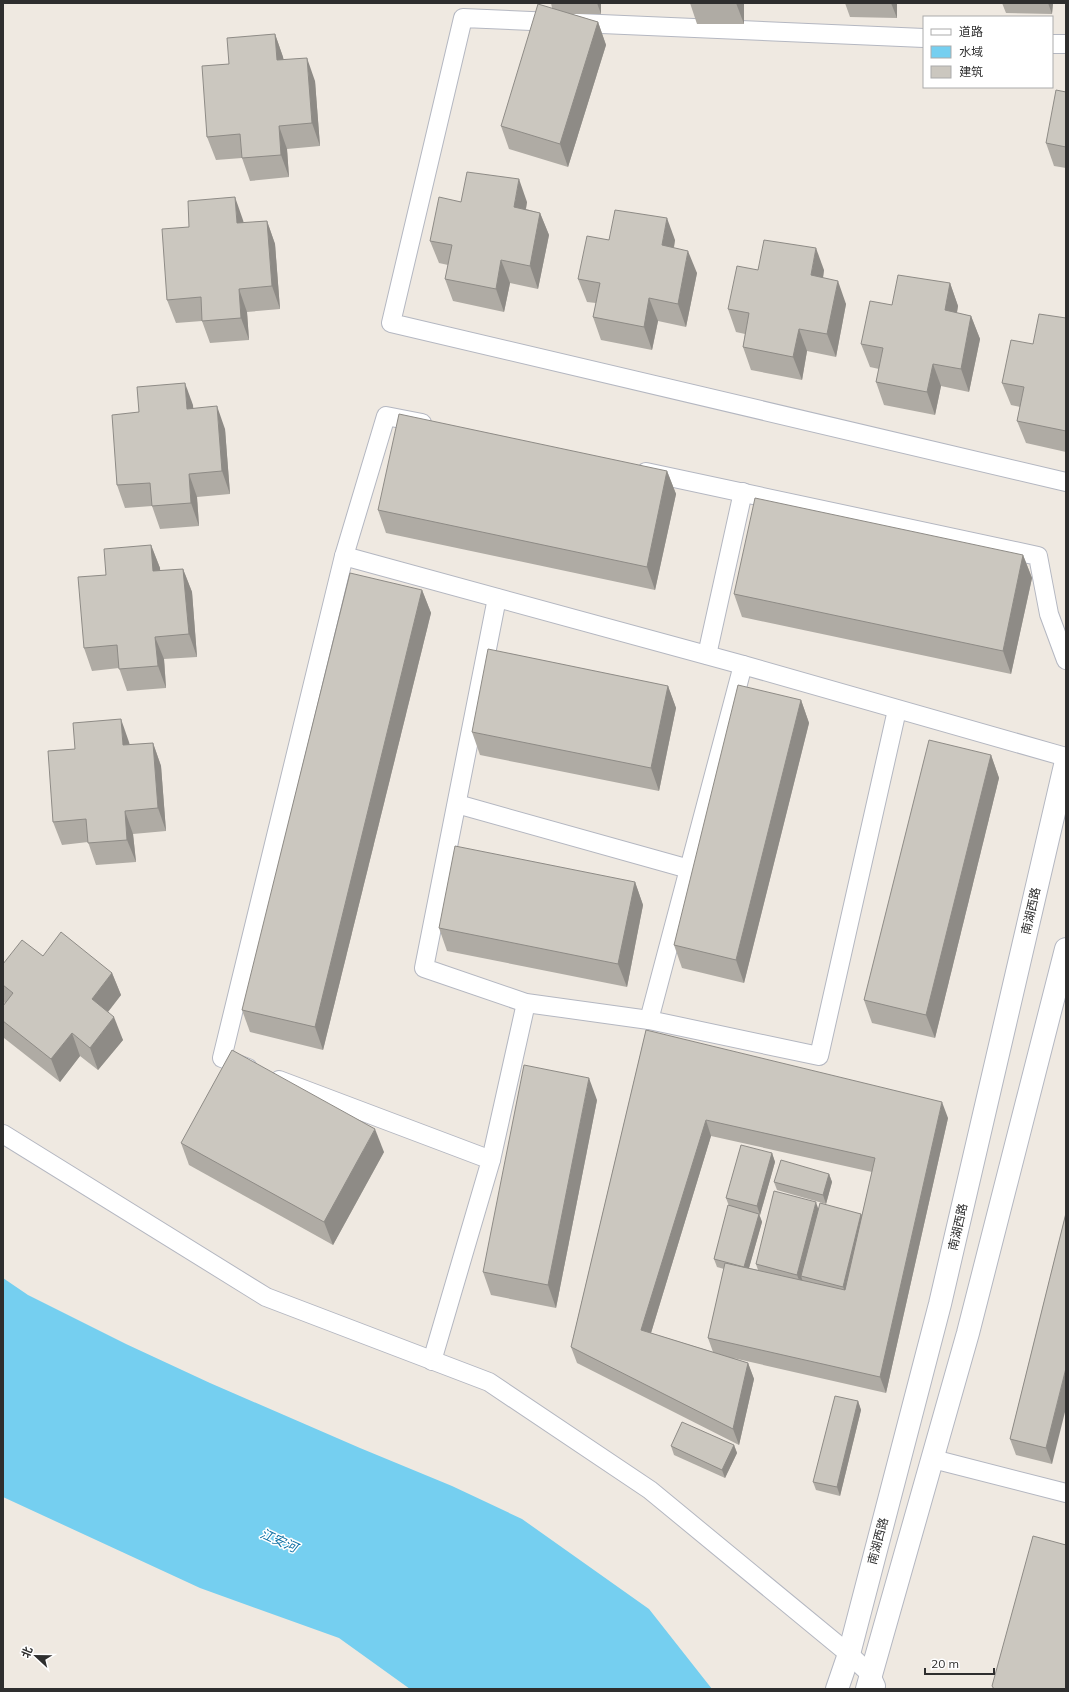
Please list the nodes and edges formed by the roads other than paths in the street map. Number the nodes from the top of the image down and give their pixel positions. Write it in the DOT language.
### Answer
graph roads {
  1 [pos="923,38"];
  2 [pos="1053,44"];
  3 [pos="1066,44"];
  4 [pos="441,427"];
  5 [pos="627,467"];
  6 [pos="1066,482"];
  7 [pos="743,492"];
  8 [pos="344,556"];
  9 [pos="498,598"];
  10 [pos="707,655"];
  11 [pos="1066,660"];
  12 [pos="743,665"];
  13 [pos="898,710"];
  14 [pos="1066,757"];
  15 [pos="1066,761"];
  16 [pos="457,804"];
  17 [pos="689,869"];
  18 [pos="1066,950"];
  19 [pos="526,1003"];
  20 [pos="649,1020"];
  21 [pos="3,1134"];
  22 [pos="491,1160"];
  23 [pos="432,1361"];
  24 [pos="933,1459"];
  25 [pos="1066,1493"];
  26 [pos="849,1654"];
  27 [pos="872,1684"];
  28 [pos="837,1689"];
  1 -- 6 [label="street"];
  2 -- 3 [label="street"];
  4 -- 8 [label="street"];
  5 -- 7 [label="street"];
  7 -- 10 [label="street"];
  7 -- 11 [label="street"];
  8 -- 9 [label="street"];
  8 -- 22 [label="street"];
  9 -- 10 [label="street"];
  9 -- 16 [label="street"];
  10 -- 12 [label="street"];
  12 -- 13 [label="street"];
  12 -- 17 [label="street"];
  13 -- 14 [label="street"];
  13 -- 20 [label="street"];
  15 -- 26 [label="main road, 南湖西路"];
  16 -- 17 [label="street"];
  16 -- 19 [label="street"];
  17 -- 20 [label="street"];
  18 -- 24 [label="main road"];
  19 -- 20 [label="street"];
  19 -- 22 [label="street"];
  21 -- 23 [label="street"];
  22 -- 23 [label="street"];
  23 -- 26 [label="street"];
  24 -- 25 [label="street"];
  24 -- 27 [label="main road"];
  26 -- 27 [label="street"];
  26 -- 28 [label="main road, 南湖西路"];
}
